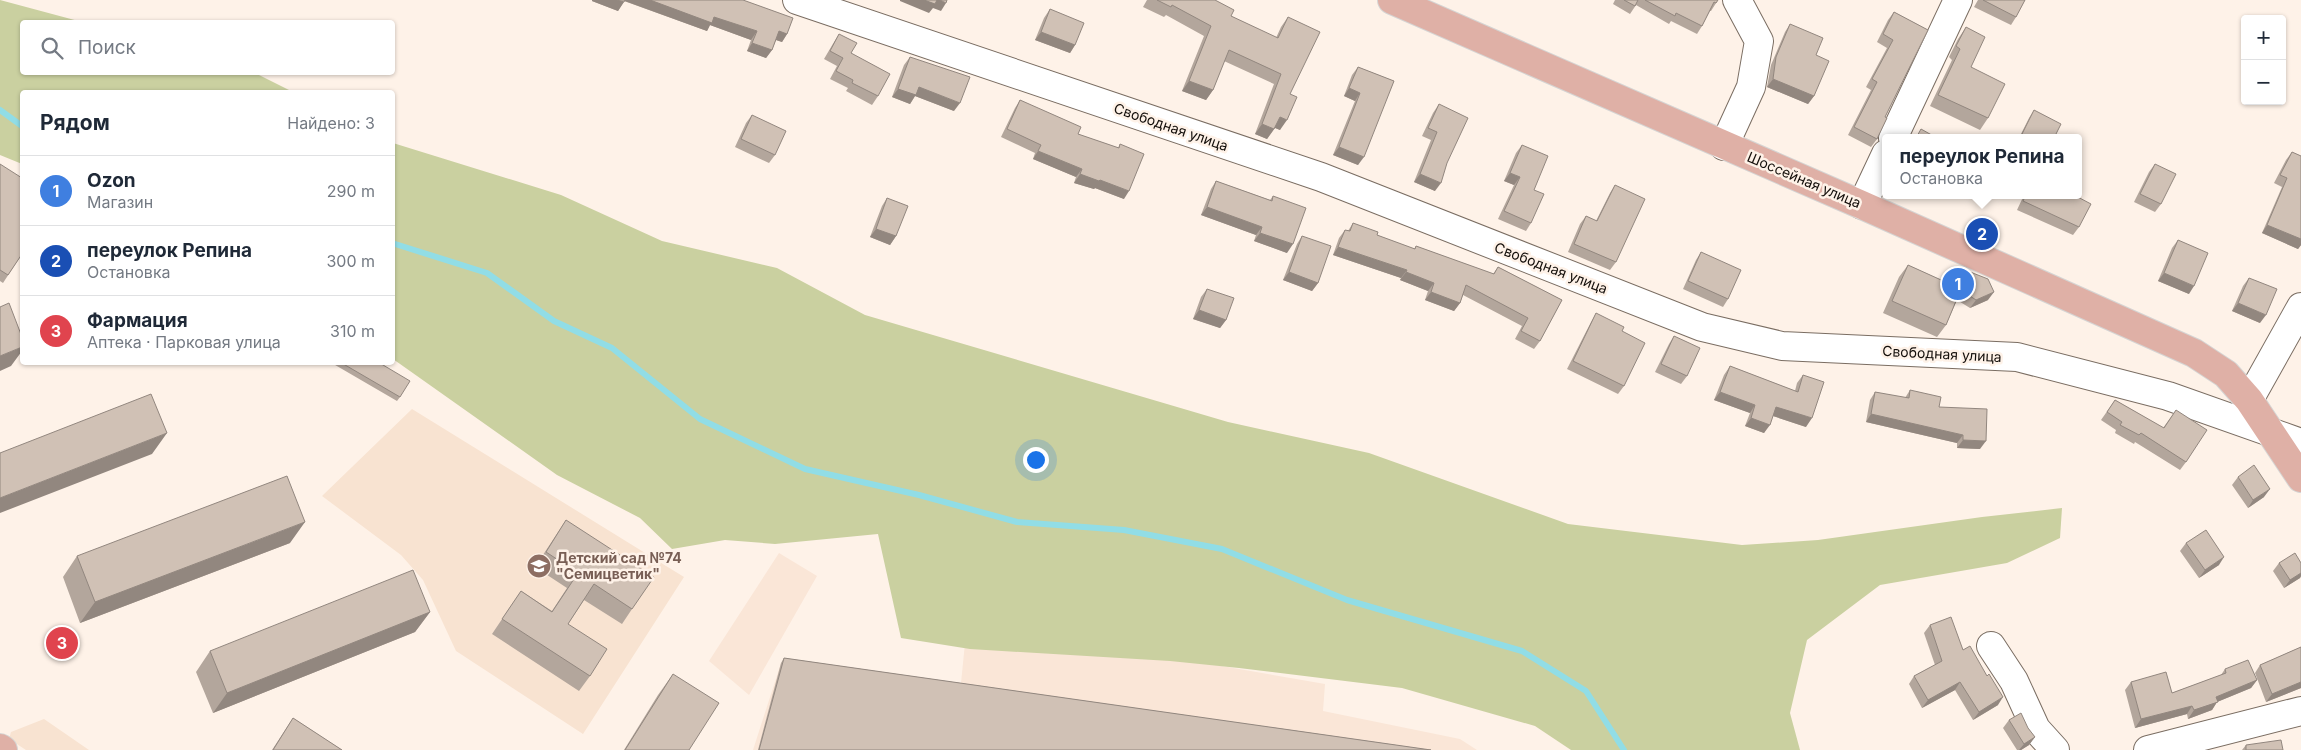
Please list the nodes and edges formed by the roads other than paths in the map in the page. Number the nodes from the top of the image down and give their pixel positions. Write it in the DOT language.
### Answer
graph roads {
  1 [pos="797,0"];
  2 [pos="1392,0"];
  3 [pos="1737,0"];
  4 [pos="1958,0"];
  5 [pos="1895,134"];
  6 [pos="1724,146"];
  7 [pos="1882,162"];
  8 [pos="1862,204"];
  9 [pos="2301,307"];
  10 [pos="2249,400"];
  11 [pos="2270,431"];
  12 [pos="2301,443"];
  13 [pos="2301,478"];
  14 [pos="1991,646"];
  15 [pos="2301,711"];
  16 [pos="2056,750"];
  17 [pos="2148,750"];
  1 -- 11 [label="street, Свободная улица"];
  2 -- 6 [label="main road, Шоссейная улица"];
  3 -- 6 [label="street"];
  4 -- 5 [label="street"];
  6 -- 8 [label="main road, Шоссейная улица"];
  7 -- 8 [label="street"];
  8 -- 10 [label="main road, Шоссейная улица"];
  9 -- 10 [label="street"];
  10 -- 11 [label="main road, Шоссейная улица"];
  11 -- 12 [label="street"];
  11 -- 13 [label="main road"];
  14 -- 16 [label="street"];
  15 -- 17 [label="street"];
}
